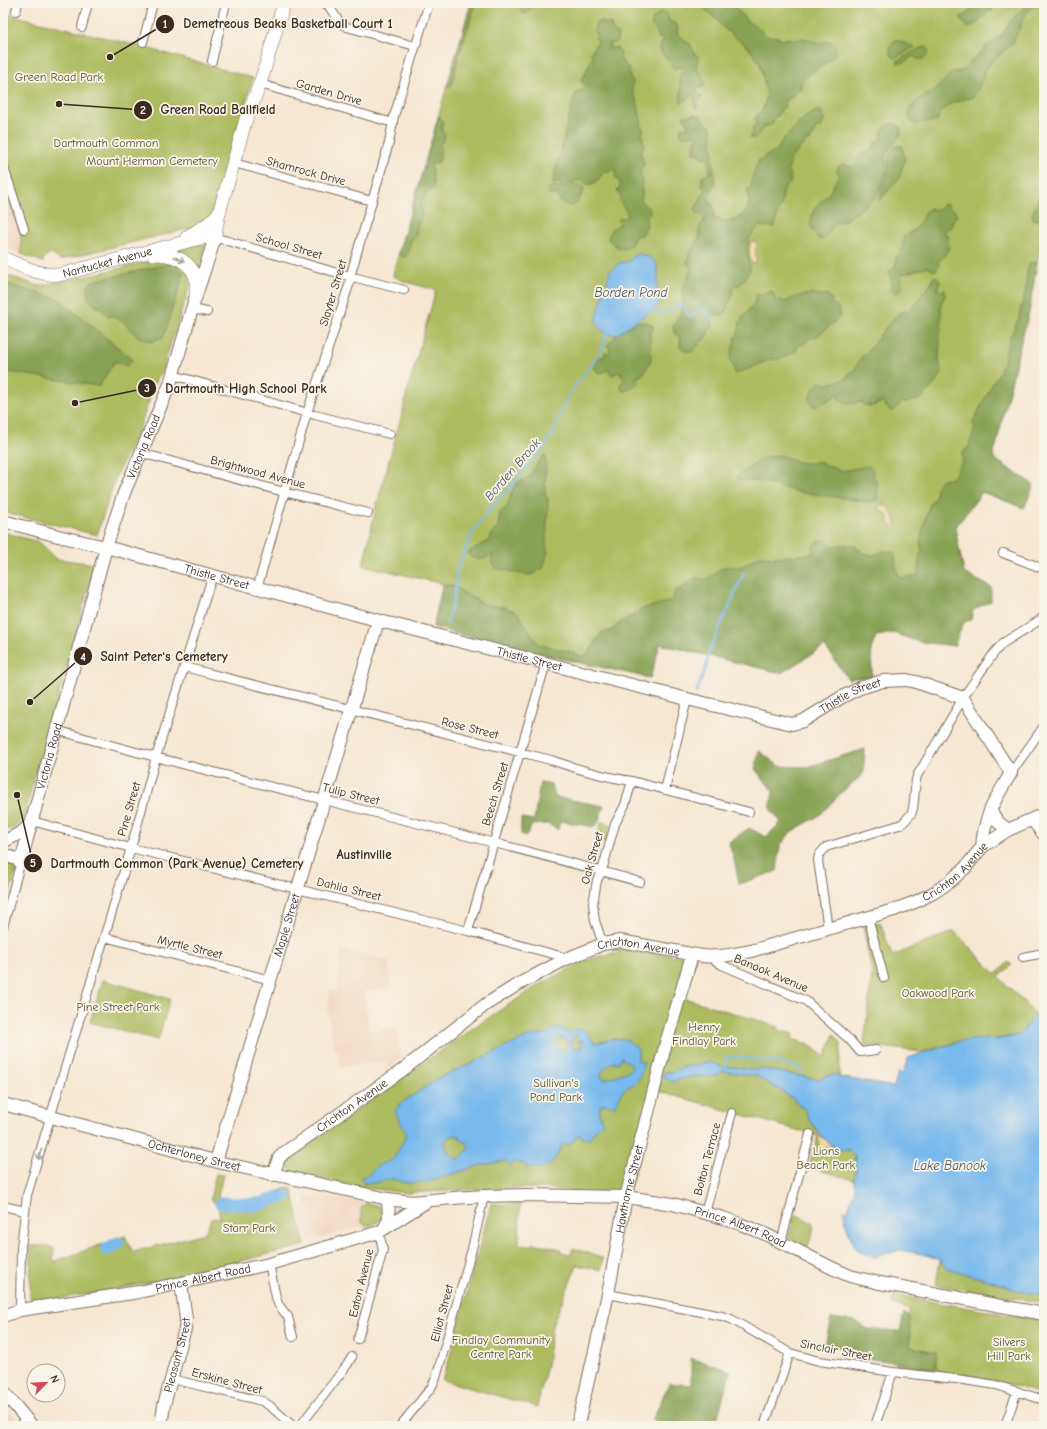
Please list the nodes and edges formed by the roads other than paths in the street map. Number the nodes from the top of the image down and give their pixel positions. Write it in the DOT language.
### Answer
graph roads {
  1 [pos="88,3"];
  2 [pos="153,3"];
  3 [pos="226,3"];
  4 [pos="284,3"];
  5 [pos="321,3"];
  6 [pos="429,3"];
  7 [pos="82,27"];
  8 [pos="143,42"];
  9 [pos="415,46"];
  10 [pos="212,61"];
  11 [pos="260,84"];
  12 [pos="393,123"];
  13 [pos="234,163"];
  14 [pos="3,165"];
  15 [pos="372,201"];
  16 [pos="219,213"];
  17 [pos="24,229"];
  18 [pos="214,239"];
  19 [pos="175,244"];
  20 [pos="141,254"];
  21 [pos="3,258"];
  22 [pos="351,276"];
  23 [pos="404,290"];
  24 [pos="196,295"];
  25 [pos="192,309"];
  26 [pos="207,312"];
  27 [pos="173,375"];
  28 [pos="307,413"];
  29 [pos="390,434"];
  30 [pos="142,453"];
  31 [pos="284,492"];
  32 [pos="368,513"];
  33 [pos="3,521"];
  34 [pos="106,548"];
  35 [pos="1003,553"];
  36 [pos="1044,569"];
  37 [pos="212,576"];
  38 [pos="257,589"];
  39 [pos="1044,616"];
  40 [pos="378,621"];
  41 [pos="546,663"];
  42 [pos="184,667"];
  43 [pos="963,698"];
  44 [pos="687,699"];
  45 [pos="352,710"];
  46 [pos="1044,726"];
  47 [pos="56,730"];
  48 [pos="520,753"];
  49 [pos="156,757"];
  50 [pos="1011,773"];
  51 [pos="632,781"];
  52 [pos="665,790"];
  53 [pos="326,800"];
  54 [pos="990,810"];
  55 [pos="749,812"];
  56 [pos="1044,814"];
  57 [pos="1030,820"];
  58 [pos="32,822"];
  59 [pos="1008,830"];
  60 [pos="1044,838"];
  61 [pos="3,842"];
  62 [pos="493,842"];
  63 [pos="982,846"];
  64 [pos="131,848"];
  65 [pos="3,854"];
  66 [pos="21,861"];
  67 [pos="602,871"];
  68 [pos="640,882"];
  69 [pos="299,889"];
  70 [pos="868,917"];
  71 [pos="3,927"];
  72 [pos="828,929"];
  73 [pos="468,932"];
  74 [pos="104,937"];
  75 [pos="603,944"];
  76 [pos="1044,953"];
  77 [pos="692,955"];
  78 [pos="1023,956"];
  79 [pos="710,957"];
  80 [pos="566,959"];
  81 [pos="884,978"];
  82 [pos="271,980"];
  83 [pos="876,1050"];
  84 [pos="3,1104"];
  85 [pos="732,1112"];
  86 [pos="51,1116"];
  87 [pos="810,1134"];
  88 [pos="216,1161"];
  89 [pos="273,1175"];
  90 [pos="484,1196"];
  91 [pos="626,1197"];
  92 [pos="388,1199"];
  93 [pos="427,1201"];
  94 [pos="3,1206"];
  95 [pos="24,1211"];
  96 [pos="705,1213"];
  97 [pos="382,1230"];
  98 [pos="781,1242"];
  99 [pos="269,1264"];
  100 [pos="181,1283"];
  101 [pos="608,1294"];
  102 [pos="3,1309"];
  103 [pos="18,1311"];
  104 [pos="1044,1314"];
  105 [pos="3,1316"];
  106 [pos="293,1337"];
  107 [pos="358,1339"];
  108 [pos="790,1353"];
  109 [pos="352,1357"];
  110 [pos="893,1372"];
  111 [pos="172,1378"];
  112 [pos="3,1391"];
  113 [pos="1016,1391"];
  114 [pos="1044,1400"];
  115 [pos="32,1426"];
  116 [pos="161,1426"];
  117 [pos="293,1426"];
  118 [pos="300,1426"];
  119 [pos="400,1426"];
  120 [pos="576,1426"];
  121 [pos="764,1426"];
  122 [pos="875,1426"];
  123 [pos="1005,1426"];
  1 -- 7 [label="street"];
  2 -- 8 [label="street"];
  3 -- 10 [label="street"];
  4 -- 11 [label="main road, Victoria Road"];
  5 -- 9 [label="street"];
  6 -- 9 [label="street, Slayter Street"];
  9 -- 12 [label="street, Slayter Street"];
  11 -- 12 [label="street, Garden Drive"];
  11 -- 13 [label="main road, Victoria Road"];
  12 -- 15 [label="street, Slayter Street"];
  13 -- 15 [label="street, Shamrock Drive"];
  13 -- 16 [label="main road, Victoria Road"];
  14 -- 17 [label="street"];
  15 -- 22 [label="street, Slayter Street"];
  16 -- 18 [label="main road, Victoria Road"];
  16 -- 19 [label="main road"];
  18 -- 19 [label="main road, Nantucket Avenue"];
  18 -- 22 [label="street, School Street"];
  18 -- 24 [label="main road, Victoria Road"];
  19 -- 20 [label="main road, Nantucket Avenue"];
  20 -- 21 [label="main road, Nantucket Avenue"];
  20 -- 24 [label="main road, one-way"];
  22 -- 23 [label="street, School Street"];
  22 -- 28 [label="street, Slayter Street"];
  24 -- 25 [label="main road, Victoria Road"];
  25 -- 26 [label="street"];
  25 -- 27 [label="main road, Victoria Road"];
  27 -- 28 [label="street"];
  27 -- 30 [label="main road, Victoria Road"];
  28 -- 29 [label="street"];
  28 -- 31 [label="street, Slayter Street"];
  30 -- 31 [label="street, Brightwood Avenue"];
  30 -- 34 [label="main road, Victoria Road"];
  31 -- 32 [label="street, Brightwood Avenue"];
  31 -- 38 [label="street, Slayter Street"];
  33 -- 34 [label="main road, Thistle Street"];
  34 -- 37 [label="main road, Thistle Street"];
  34 -- 47 [label="main road, Victoria Road"];
  35 -- 36 [label="street"];
  37 -- 38 [label="main road, Thistle Street"];
  37 -- 42 [label="street, Pine Street"];
  38 -- 40 [label="main road, Thistle Street"];
  39 -- 43 [label="street"];
  40 -- 41 [label="main road, Thistle Street"];
  40 -- 45 [label="main road, Maple Street"];
  41 -- 44 [label="main road, Thistle Street"];
  41 -- 48 [label="street, Beech Street"];
  42 -- 45 [label="street, Rose Street"];
  42 -- 49 [label="street, Pine Street"];
  43 -- 44 [label="main road, Thistle Street"];
  43 -- 50 [label="main road"];
  43 -- 72 [label="street"];
  44 -- 52 [label="street"];
  45 -- 48 [label="street, Rose Street"];
  45 -- 53 [label="main road, Maple Street"];
  46 -- 50 [label="street"];
  47 -- 49 [label="street, Tulip Street"];
  47 -- 58 [label="main road, Victoria Road"];
  48 -- 51 [label="street, Rose Street"];
  48 -- 62 [label="street, Beech Street"];
  49 -- 53 [label="street, Tulip Street"];
  49 -- 64 [label="street, Pine Street"];
  50 -- 54 [label="main road"];
  51 -- 52 [label="street, Rose Street"];
  51 -- 67 [label="street, Oak Street"];
  52 -- 55 [label="street, Rose Street"];
  53 -- 62 [label="street, Tulip Street"];
  53 -- 69 [label="main road, Maple Street"];
  54 -- 59 [label="main road"];
  54 -- 63 [label="main road"];
  56 -- 57 [label="main road, Crichton Avenue"];
  57 -- 59 [label="main road, Crichton Avenue"];
  57 -- 60 [label="street"];
  58 -- 61 [label="main road"];
  58 -- 64 [label="street, Dahlia Street"];
  58 -- 66 [label="main road, Victoria Road"];
  59 -- 63 [label="main road, Crichton Avenue"];
  62 -- 67 [label="street, Tulip Street"];
  62 -- 73 [label="street, Beech Street"];
  63 -- 70 [label="main road, Crichton Avenue"];
  64 -- 69 [label="street, Dahlia Street"];
  64 -- 74 [label="street, Pine Street"];
  65 -- 66 [label="main road"];
  66 -- 71 [label="street, Victoria Road"];
  67 -- 68 [label="street, Tulip Street"];
  67 -- 75 [label="street, Oak Street"];
  69 -- 73 [label="street, Dahlia Street"];
  69 -- 82 [label="main road, Maple Street"];
  70 -- 72 [label="main road, Crichton Avenue"];
  70 -- 81 [label="street"];
  72 -- 79 [label="main road, Crichton Avenue"];
  73 -- 80 [label="street, Dahlia Street"];
  74 -- 82 [label="street, Myrtle Street"];
  74 -- 86 [label="street, Pine Street"];
  75 -- 77 [label="main road, Crichton Avenue"];
  75 -- 80 [label="main road, Crichton Avenue"];
  76 -- 78 [label="street"];
  77 -- 79 [label="main road, Crichton Avenue"];
  77 -- 91 [label="main road, Hawthorne Street"];
  79 -- 83 [label="street, Banook Avenue"];
  80 -- 89 [label="main road, Crichton Avenue"];
  82 -- 88 [label="main road, Maple Street"];
  84 -- 86 [label="main road, Ochterloney Street"];
  85 -- 96 [label="street, Bolton Terrace"];
  86 -- 88 [label="main road, Ochterloney Street"];
  86 -- 95 [label="street, Pine Street, one-way"];
  87 -- 98 [label="street"];
  88 -- 89 [label="main road, Ochterloney Street"];
  89 -- 92 [label="main road, Ochterloney Street"];
  90 -- 91 [label="main road, Prince Albert Road"];
  90 -- 93 [label="main road, Prince Albert Road"];
  90 -- 119 [label="street, Elliot Street"];
  91 -- 96 [label="main road, Prince Albert Road"];
  91 -- 101 [label="main road, Hawthorne Street"];
  92 -- 93 [label="main road, Prince Albert Road"];
  92 -- 97 [label="main road"];
  93 -- 97 [label="main road, Prince Albert Road"];
  94 -- 95 [label="street"];
  95 -- 103 [label="street, Pine Street"];
  96 -- 98 [label="main road, Prince Albert Road"];
  97 -- 99 [label="main road, Prince Albert Road"];
  97 -- 107 [label="street, Eaton Avenue"];
  98 -- 104 [label="main road, Prince Albert Road"];
  99 -- 100 [label="main road, Prince Albert Road"];
  99 -- 106 [label="street"];
  100 -- 103 [label="main road, Prince Albert Road"];
  100 -- 111 [label="main road, Pleasant Street"];
  101 -- 108 [label="street, Sinclair Street"];
  101 -- 120 [label="main road, Hawthorne Street"];
  102 -- 103 [label="main road, Prince Albert Road"];
  103 -- 105 [label="main road, Prince Albert Road"];
  108 -- 110 [label="street, Sinclair Street"];
  108 -- 121 [label="street"];
  109 -- 118 [label="street"];
  110 -- 113 [label="street, Sinclair Street"];
  110 -- 122 [label="street"];
  111 -- 116 [label="main road, Pleasant Street"];
  111 -- 117 [label="street, Erskine Street"];
  112 -- 115 [label="main road"];
  113 -- 114 [label="street, Sinclair Street"];
  113 -- 123 [label="street"];
}
